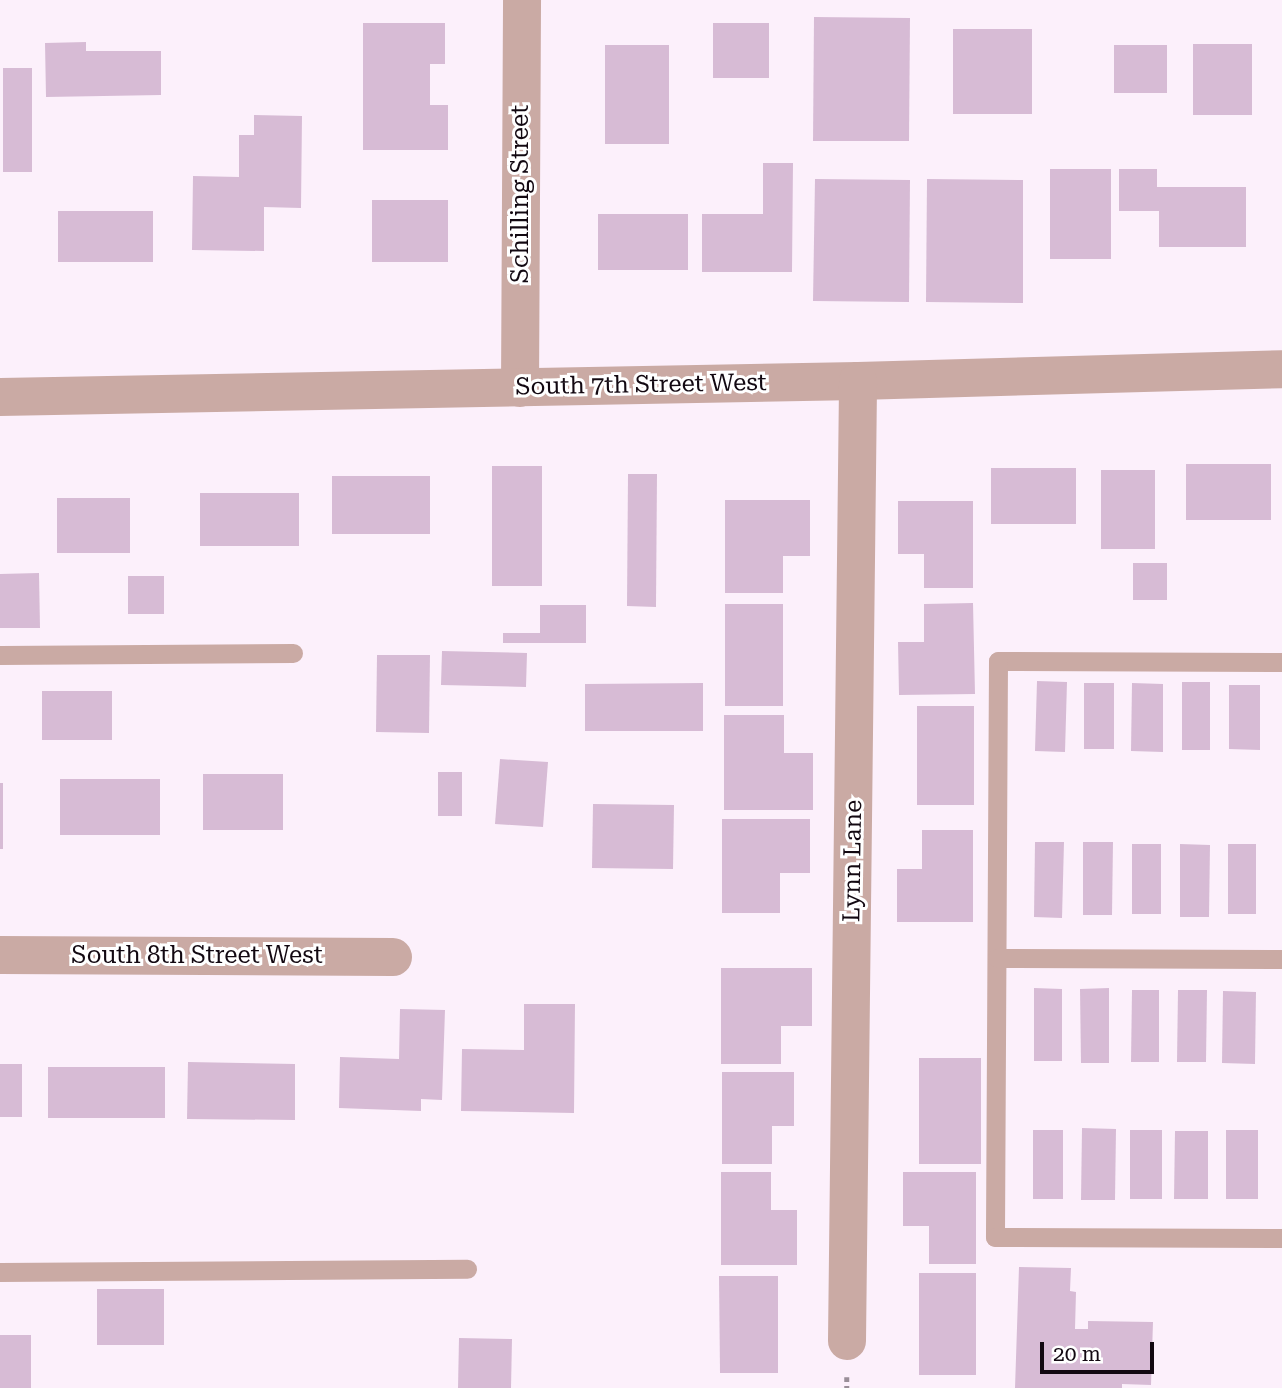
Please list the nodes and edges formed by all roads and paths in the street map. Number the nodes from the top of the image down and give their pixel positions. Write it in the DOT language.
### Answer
graph roads {
  1 [pos="522,0"];
  2 [pos="1282,369"];
  3 [pos="858,381"];
  4 [pos="520,387"];
  5 [pos="0,397"];
  6 [pos="293,653"];
  7 [pos="0,656"];
  8 [pos="1282,662"];
  9 [pos="0,955"];
  10 [pos="393,957"];
  11 [pos="997,958"];
  12 [pos="1282,959"];
  13 [pos="1282,1238"];
  14 [pos="467,1269"];
  15 [pos="0,1272"];
  16 [pos="847,1341"];
  1 -- 4 [label="street, Schilling Street"];
  2 -- 3 [label="street, South 7th Street West"];
  3 -- 4 [label="street, South 7th Street West"];
  3 -- 16 [label="street, Lynn Lane"];
  4 -- 5 [label="street, South 7th Street West"];
  6 -- 7 [label="lane"];
  8 -- 11 [label="lane"];
  9 -- 10 [label="street, South 8th Street West"];
  11 -- 12 [label="lane"];
  11 -- 13 [label="lane"];
  14 -- 15 [label="lane"];
}
